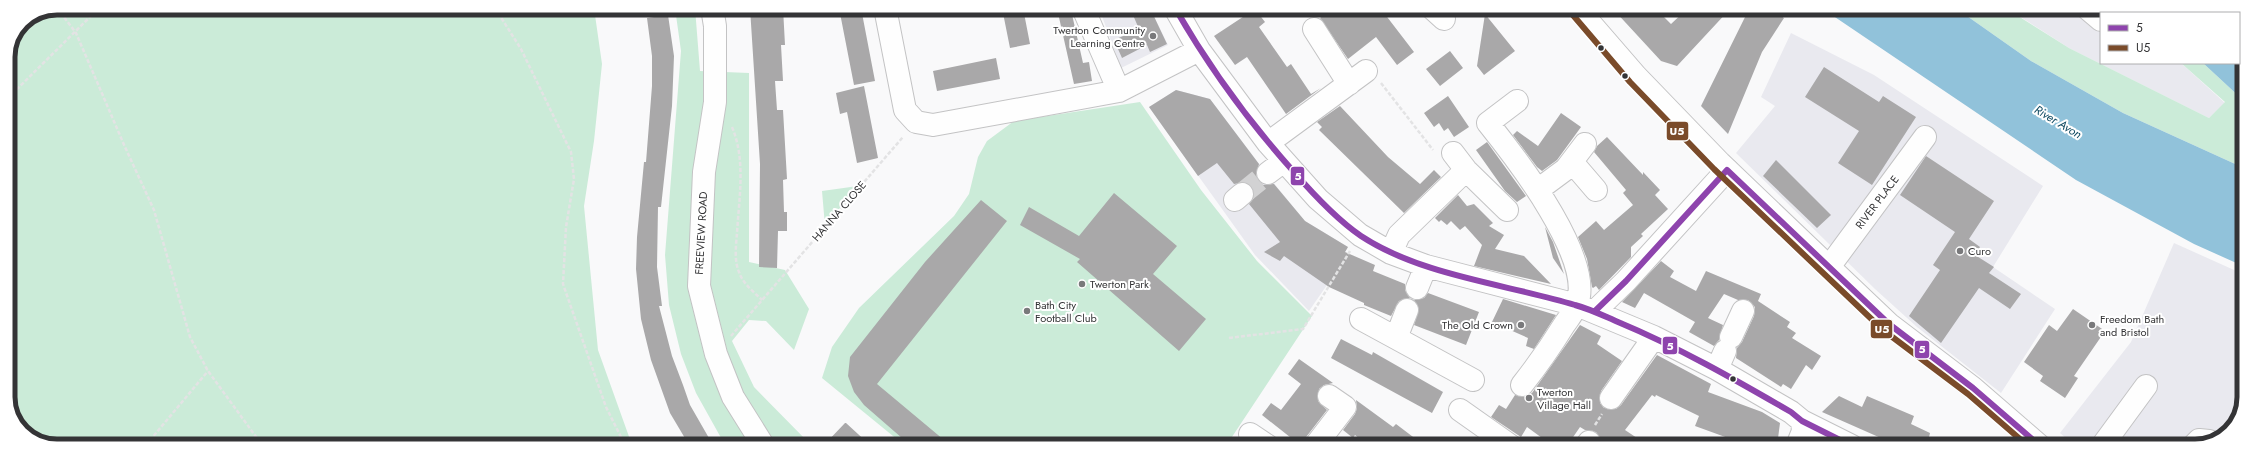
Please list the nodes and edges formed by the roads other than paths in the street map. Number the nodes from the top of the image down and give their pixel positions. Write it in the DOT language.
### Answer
graph roads {
  1 [pos="713,15"];
  2 [pos="886,15"];
  3 [pos="1086,15"];
  4 [pos="1184,15"];
  5 [pos="1583,15"];
  6 [pos="1314,29"];
  7 [pos="1199,50"];
  8 [pos="1366,71"];
  9 [pos="1349,84"];
  10 [pos="1119,91"];
  11 [pos="1517,101"];
  12 [pos="1925,137"];
  13 [pos="1268,143"];
  14 [pos="1585,144"];
  15 [pos="1445,154"];
  16 [pos="1572,162"];
  17 [pos="1466,170"];
  18 [pos="1727,170"];
  19 [pos="1539,189"];
  20 [pos="1596,190"];
  21 [pos="1508,210"];
  22 [pos="1391,253"];
  23 [pos="1426,266"];
  24 [pos="1828,267"];
  25 [pos="1417,288"];
  26 [pos="1586,308"];
  27 [pos="1408,310"];
  28 [pos="1743,311"];
  29 [pos="1361,319"];
  30 [pos="1654,337"];
  31 [pos="1396,338"];
  32 [pos="1724,352"];
  33 [pos="1473,380"];
  34 [pos="1522,385"];
  35 [pos="2146,386"];
  36 [pos="1329,396"];
  37 [pos="1611,398"];
  38 [pos="1460,410"];
  39 [pos="1802,422"];
  40 [pos="1250,434"];
  41 [pos="759,439"];
  42 [pos="1258,439"];
  43 [pos="1321,439"];
  44 [pos="1501,439"];
  45 [pos="1800,439"];
  46 [pos="1837,439"];
  47 [pos="2032,439"];
  48 [pos="2107,439"];
  1 -- 41 [label="main road, FREEVIEW ROAD"];
  2 -- 10 [label="main road"];
  3 -- 10 [label="main road"];
  4 -- 7 [label="main road"];
  5 -- 18 [label="main road"];
  6 -- 9 [label="main road"];
  7 -- 10 [label="main road"];
  7 -- 13 [label="main road"];
  8 -- 9 [label="main road"];
  9 -- 13 [label="main road"];
  11 -- 19 [label="main road"];
  12 -- 24 [label="main road, RIVER PLACE"];
  13 -- 22 [label="main road"];
  14 -- 16 [label="main road"];
  15 -- 17 [label="main road"];
  16 -- 19 [label="main road"];
  16 -- 20 [label="main road"];
  17 -- 21 [label="main road"];
  17 -- 22 [label="main road"];
  18 -- 24 [label="main road"];
  18 -- 26 [label="main road"];
  19 -- 26 [label="main road"];
  22 -- 23 [label="main road"];
  23 -- 25 [label="main road"];
  23 -- 26 [label="main road"];
  24 -- 47 [label="main road"];
  26 -- 30 [label="main road"];
  26 -- 34 [label="main road"];
  27 -- 31 [label="main road"];
  28 -- 32 [label="main road"];
  29 -- 31 [label="main road"];
  30 -- 32 [label="main road"];
  30 -- 37 [label="main road"];
  31 -- 33 [label="main road"];
  32 -- 39 [label="main road"];
  35 -- 48 [label="main road"];
  36 -- 43 [label="main road"];
  38 -- 44 [label="main road"];
  39 -- 45 [label="main road"];
  39 -- 46 [label="main road"];
  40 -- 42 [label="main road"];
}
